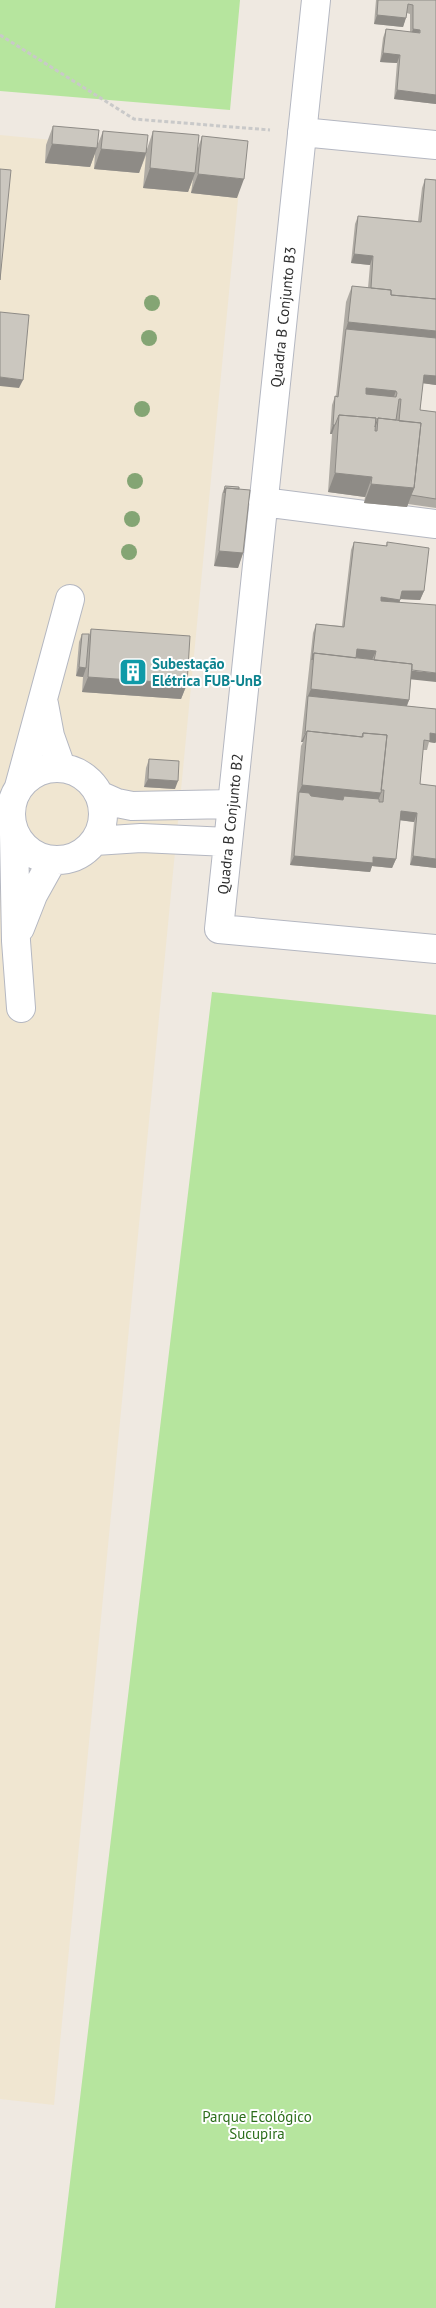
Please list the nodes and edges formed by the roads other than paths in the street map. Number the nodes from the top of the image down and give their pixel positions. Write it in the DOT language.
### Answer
graph roads {
  1 [pos="316,0"];
  2 [pos="302,132"];
  3 [pos="436,145"];
  4 [pos="263,502"];
  5 [pos="436,524"];
  6 [pos="70,599"];
  7 [pos="42,695"];
  8 [pos="61,767"];
  9 [pos="19,787"];
  10 [pos="99,795"];
  11 [pos="232,804"];
  12 [pos="14,834"];
  13 [pos="95,841"];
  14 [pos="228,842"];
  15 [pos="52,861"];
  16 [pos="16,941"];
  17 [pos="436,949"];
  18 [pos="21,1008"];
  1 -- 2 [label="street, Quadra B Conjunto B3"];
  2 -- 3 [label="street"];
  2 -- 4 [label="street, Quadra B Conjunto B3"];
  4 -- 5 [label="street"];
  4 -- 11 [label="street, Quadra B Conjunto B2"];
  6 -- 7 [label="street"];
  7 -- 8 [label="street"];
  7 -- 9 [label="street"];
  8 -- 9 [label="street"];
  8 -- 10 [label="street"];
  9 -- 12 [label="street"];
  10 -- 11 [label="street"];
  10 -- 13 [label="street"];
  11 -- 14 [label="street, Quadra B Conjunto B2"];
  12 -- 15 [label="street"];
  12 -- 16 [label="street"];
  13 -- 14 [label="street"];
  13 -- 15 [label="street"];
  14 -- 17 [label="street, Quadra B Conjunto B2"];
  15 -- 16 [label="street"];
  16 -- 18 [label="street"];
}
